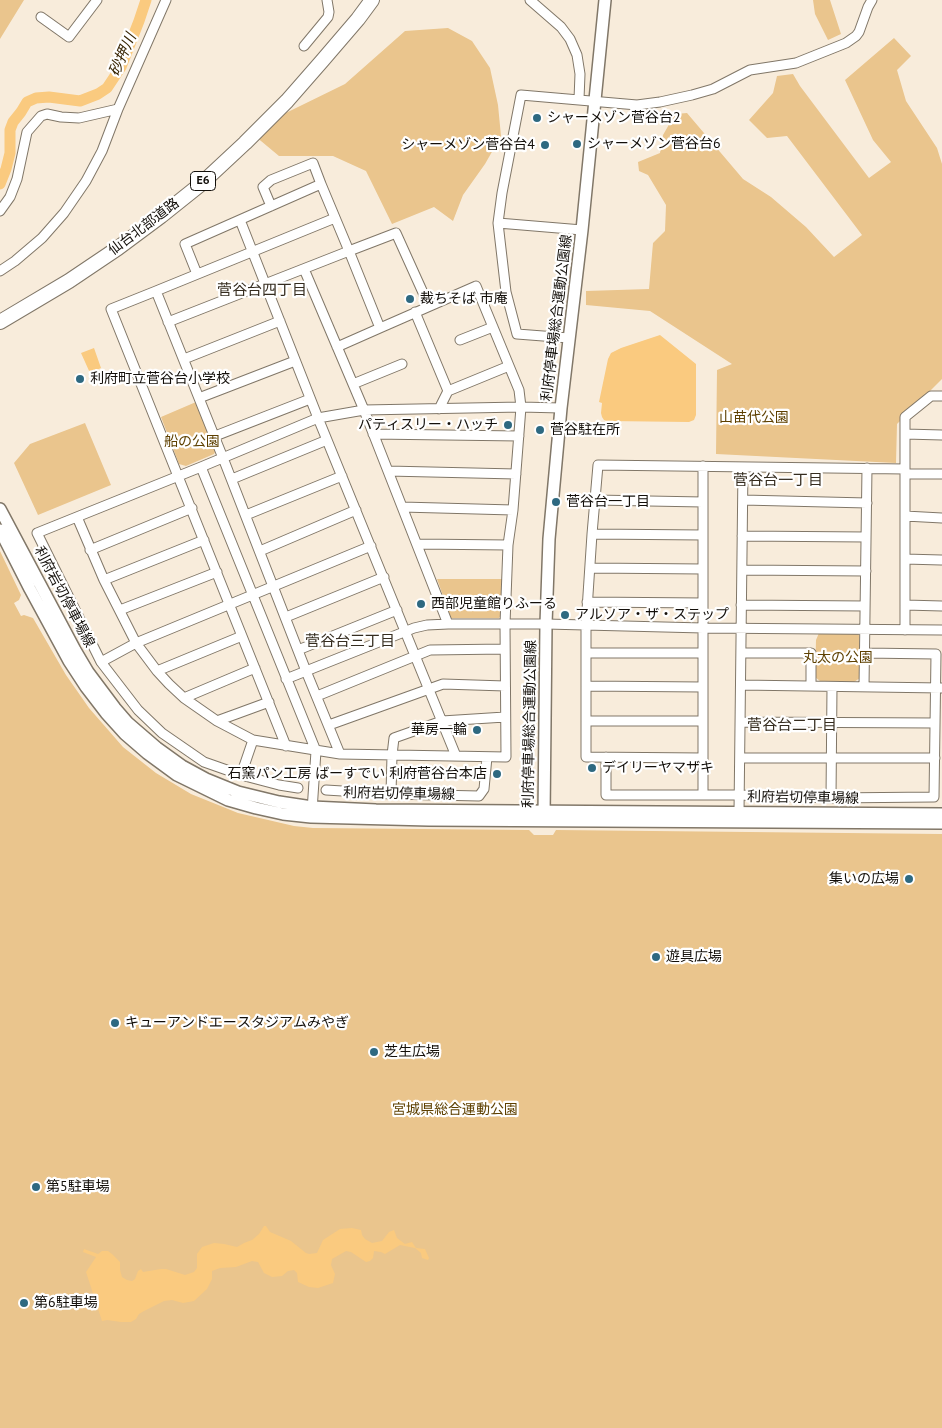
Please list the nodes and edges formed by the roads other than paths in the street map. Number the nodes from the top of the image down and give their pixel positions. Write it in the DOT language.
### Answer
graph roads {
  1 [pos="97,0"];
  2 [pos="166,0"];
  3 [pos="328,0"];
  4 [pos="372,0"];
  5 [pos="530,0"];
  6 [pos="605,0"];
  7 [pos="872,0"];
  8 [pos="41,17"];
  9 [pos="304,46"];
  10 [pos="578,99"];
  11 [pos="595,101"];
  12 [pos="118,109"];
  13 [pos="321,184"];
  14 [pos="271,206"];
  15 [pos="0,211"];
  16 [pos="335,218"];
  17 [pos="240,220"];
  18 [pos="498,223"];
  19 [pos="582,230"];
  20 [pos="252,251"];
  21 [pos="349,251"];
  22 [pos="304,269"];
  23 [pos="0,271"];
  24 [pos="197,274"];
  25 [pos="265,284"];
  26 [pos="156,291"];
  27 [pos="429,306"];
  28 [pos="415,312"];
  29 [pos="280,321"];
  30 [pos="0,322"];
  31 [pos="168,322"];
  32 [pos="493,327"];
  33 [pos="380,328"];
  34 [pos="569,338"];
  35 [pos="460,340"];
  36 [pos="337,346"];
  37 [pos="184,359"];
  38 [pos="295,361"];
  39 [pos="402,364"];
  40 [pos="509,366"];
  41 [pos="353,384"];
  42 [pos="448,391"];
  43 [pos="942,396"];
  44 [pos="199,398"];
  45 [pos="310,399"];
  46 [pos="521,408"];
  47 [pos="561,408"];
  48 [pos="439,409"];
  49 [pos="364,410"];
  50 [pos="318,418"];
  51 [pos="373,434"];
  52 [pos="905,434"];
  53 [pos="942,435"];
  54 [pos="215,436"];
  55 [pos="519,436"];
  56 [pos="327,440"];
  57 [pos="223,458"];
  58 [pos="703,466"];
  59 [pos="201,467"];
  60 [pos="743,467"];
  61 [pos="867,468"];
  62 [pos="905,471"];
  63 [pos="388,472"];
  64 [pos="516,474"];
  65 [pos="942,474"];
  66 [pos="179,476"];
  67 [pos="342,476"];
  68 [pos="232,479"];
  69 [pos="595,500"];
  70 [pos="743,500"];
  71 [pos="703,502"];
  72 [pos="867,503"];
  73 [pos="402,507"];
  74 [pos="0,508"];
  75 [pos="192,508"];
  76 [pos="356,510"];
  77 [pos="513,510"];
  78 [pos="246,515"];
  79 [pos="905,516"];
  80 [pos="77,517"];
  81 [pos="942,518"];
  82 [pos="0,530"];
  83 [pos="592,534"];
  84 [pos="703,535"];
  85 [pos="742,536"];
  86 [pos="866,537"];
  87 [pos="204,540"];
  88 [pos="418,544"];
  89 [pos="371,546"];
  90 [pos="508,546"];
  91 [pos="90,550"];
  92 [pos="260,551"];
  93 [pos="905,559"];
  94 [pos="941,560"];
  95 [pos="590,568"];
  96 [pos="703,569"];
  97 [pos="742,570"];
  98 [pos="866,571"];
  99 [pos="217,572"];
  100 [pos="384,577"];
  101 [pos="104,580"];
  102 [pos="273,585"];
  103 [pos="252,594"];
  104 [pos="587,602"];
  105 [pos="703,603"];
  106 [pos="230,604"];
  107 [pos="742,605"];
  108 [pos="866,606"];
  109 [pos="905,606"];
  110 [pos="942,606"];
  111 [pos="120,610"];
  112 [pos="397,610"];
  113 [pos="286,617"];
  114 [pos="448,624"];
  115 [pos="505,624"];
  116 [pos="546,624"];
  117 [pos="586,625"];
  118 [pos="702,628"];
  119 [pos="741,629"];
  120 [pos="865,630"];
  121 [pos="905,630"];
  122 [pos="942,630"];
  123 [pos="406,631"];
  124 [pos="242,636"];
  125 [pos="136,643"];
  126 [pos="505,649"];
  127 [pos="298,650"];
  128 [pos="586,652"];
  129 [pos="702,652"];
  130 [pos="741,653"];
  131 [pos="865,653"];
  132 [pos="416,655"];
  133 [pos="101,662"];
  134 [pos="255,668"];
  135 [pos="157,671"];
  136 [pos="306,671"];
  137 [pos="286,679"];
  138 [pos="741,685"];
  139 [pos="505,686"];
  140 [pos="586,686"];
  141 [pos="702,686"];
  142 [pos="812,686"];
  143 [pos="832,687"];
  144 [pos="864,687"];
  145 [pos="939,688"];
  146 [pos="429,689"];
  147 [pos="317,696"];
  148 [pos="184,698"];
  149 [pos="268,702"];
  150 [pos="505,717"];
  151 [pos="217,721"];
  152 [pos="442,721"];
  153 [pos="586,721"];
  154 [pos="702,721"];
  155 [pos="740,722"];
  156 [pos="832,723"];
  157 [pos="935,724"];
  158 [pos="329,725"];
  159 [pos="253,740"];
  160 [pos="286,746"];
  161 [pos="316,751"];
  162 [pos="340,754"];
  163 [pos="392,755"];
  164 [pos="456,756"];
  165 [pos="486,757"];
  166 [pos="606,757"];
  167 [pos="702,758"];
  168 [pos="740,758"];
  169 [pos="831,758"];
  170 [pos="935,758"];
  171 [pos="241,775"];
  172 [pos="298,788"];
  173 [pos="326,790"];
  174 [pos="391,794"];
  175 [pos="702,795"];
  176 [pos="740,795"];
  177 [pos="831,798"];
  178 [pos="312,812"];
  179 [pos="739,812"];
  180 [pos="942,814"];
  181 [pos="544,816"];
  182 [pos="942,823"];
  1 -- 8 [label="street"];
  2 -- 12 [label="street"];
  3 -- 9 [label="street"];
  4 -- 30 [label="highway, 仙台北部道路 / E6"];
  5 -- 10 [label="street"];
  6 -- 11 [label="main road, 利府停車場総合運動公園線"];
  7 -- 11 [label="street"];
  10 -- 11 [label="street"];
  10 -- 18 [label="street"];
  11 -- 19 [label="main road, 利府停車場総合運動公園線"];
  12 -- 15 [label="street"];
  12 -- 23 [label="street"];
  13 -- 14 [label="street"];
  13 -- 14 [label="street"];
  13 -- 16 [label="street"];
  14 -- 17 [label="street"];
  16 -- 20 [label="street"];
  16 -- 21 [label="street"];
  17 -- 20 [label="street"];
  17 -- 24 [label="street"];
  18 -- 19 [label="street"];
  18 -- 34 [label="street"];
  19 -- 34 [label="main road, 利府停車場総合運動公園線"];
  20 -- 24 [label="street"];
  20 -- 25 [label="street"];
  21 -- 22 [label="street"];
  21 -- 27 [label="street"];
  21 -- 33 [label="street"];
  22 -- 25 [label="street"];
  22 -- 36 [label="street"];
  24 -- 26 [label="street"];
  25 -- 29 [label="street"];
  25 -- 31 [label="street"];
  26 -- 31 [label="street"];
  26 -- 66 [label="street"];
  27 -- 28 [label="street"];
  27 -- 32 [label="street"];
  28 -- 33 [label="street"];
  28 -- 42 [label="street"];
  29 -- 37 [label="street"];
  29 -- 38 [label="street"];
  31 -- 37 [label="street"];
  32 -- 35 [label="street"];
  32 -- 40 [label="street"];
  33 -- 36 [label="street"];
  34 -- 47 [label="main road, 利府停車場総合運動公園線"];
  36 -- 41 [label="street"];
  37 -- 44 [label="street"];
  38 -- 44 [label="street"];
  38 -- 45 [label="street"];
  39 -- 41 [label="street"];
  40 -- 42 [label="street"];
  40 -- 46 [label="street"];
  41 -- 49 [label="street"];
  42 -- 48 [label="street"];
  43 -- 52 [label="street"];
  44 -- 54 [label="street"];
  45 -- 50 [label="street"];
  45 -- 54 [label="street"];
  46 -- 47 [label="street"];
  46 -- 48 [label="street"];
  46 -- 55 [label="street"];
  47 -- 116 [label="main road, 利府停車場総合運動公園線"];
  48 -- 49 [label="street"];
  49 -- 50 [label="street"];
  49 -- 51 [label="street"];
  50 -- 56 [label="street"];
  50 -- 57 [label="street"];
  51 -- 55 [label="street"];
  51 -- 63 [label="street"];
  52 -- 53 [label="street"];
  52 -- 62 [label="street"];
  54 -- 57 [label="street"];
  55 -- 64 [label="street"];
  56 -- 67 [label="street"];
  56 -- 68 [label="street"];
  57 -- 59 [label="street"];
  57 -- 68 [label="street"];
  58 -- 60 [label="street"];
  58 -- 69 [label="street"];
  58 -- 71 [label="street"];
  59 -- 66 [label="street"];
  59 -- 103 [label="street"];
  60 -- 61 [label="street"];
  60 -- 70 [label="street"];
  61 -- 62 [label="street"];
  61 -- 72 [label="street"];
  62 -- 65 [label="street"];
  62 -- 79 [label="street"];
  63 -- 64 [label="street"];
  63 -- 73 [label="street"];
  64 -- 77 [label="street"];
  66 -- 75 [label="street"];
  66 -- 80 [label="street"];
  67 -- 76 [label="street"];
  67 -- 78 [label="street"];
  68 -- 78 [label="street"];
  69 -- 71 [label="street"];
  69 -- 83 [label="street"];
  70 -- 72 [label="street"];
  70 -- 85 [label="street"];
  71 -- 84 [label="street"];
  72 -- 86 [label="street"];
  73 -- 77 [label="street"];
  73 -- 88 [label="street"];
  74 -- 178 [label="main road, 利府岩切停車場線"];
  75 -- 87 [label="street"];
  75 -- 91 [label="street"];
  76 -- 89 [label="street"];
  76 -- 92 [label="street"];
  77 -- 90 [label="street"];
  78 -- 92 [label="street"];
  79 -- 81 [label="street"];
  79 -- 93 [label="street"];
  80 -- 91 [label="street"];
  80 -- 133 [label="street"];
  82 -- 178 [label="main road, 利府岩切停車場線"];
  83 -- 84 [label="street"];
  83 -- 95 [label="street"];
  84 -- 96 [label="street"];
  85 -- 86 [label="street"];
  85 -- 97 [label="street"];
  86 -- 98 [label="street"];
  87 -- 99 [label="street"];
  87 -- 101 [label="street"];
  88 -- 90 [label="street"];
  88 -- 114 [label="street"];
  89 -- 100 [label="street"];
  89 -- 102 [label="street"];
  90 -- 115 [label="street"];
  91 -- 101 [label="street"];
  92 -- 102 [label="street"];
  93 -- 94 [label="street"];
  93 -- 109 [label="street"];
  95 -- 96 [label="street"];
  95 -- 104 [label="street"];
  96 -- 105 [label="street"];
  97 -- 98 [label="street"];
  97 -- 107 [label="street"];
  98 -- 108 [label="street"];
  99 -- 106 [label="street"];
  99 -- 111 [label="street"];
  100 -- 112 [label="street"];
  100 -- 113 [label="street"];
  101 -- 111 [label="street"];
  102 -- 103 [label="street"];
  102 -- 113 [label="street"];
  103 -- 106 [label="street"];
  103 -- 137 [label="street"];
  104 -- 105 [label="street"];
  104 -- 117 [label="street"];
  105 -- 118 [label="street"];
  106 -- 124 [label="street"];
  106 -- 125 [label="street"];
  107 -- 108 [label="street"];
  107 -- 119 [label="street"];
  108 -- 120 [label="street"];
  109 -- 110 [label="street"];
  109 -- 121 [label="street"];
  111 -- 125 [label="street"];
  112 -- 123 [label="street"];
  112 -- 127 [label="street"];
  113 -- 127 [label="street"];
  114 -- 115 [label="street"];
  114 -- 123 [label="street"];
  115 -- 116 [label="street"];
  115 -- 126 [label="street"];
  116 -- 117 [label="street"];
  116 -- 181 [label="main road, 利府停車場総合運動公園線"];
  117 -- 118 [label="street"];
  117 -- 128 [label="street"];
  118 -- 119 [label="street"];
  118 -- 129 [label="street"];
  119 -- 120 [label="street"];
  119 -- 130 [label="street"];
  120 -- 121 [label="street"];
  120 -- 131 [label="street"];
  121 -- 122 [label="street"];
  123 -- 132 [label="street"];
  123 -- 136 [label="street"];
  124 -- 134 [label="street"];
  124 -- 135 [label="street"];
  125 -- 133 [label="street"];
  125 -- 135 [label="street"];
  126 -- 132 [label="street"];
  126 -- 139 [label="street"];
  127 -- 136 [label="street"];
  128 -- 129 [label="street"];
  128 -- 140 [label="street"];
  129 -- 141 [label="street"];
  130 -- 138 [label="street"];
  130 -- 142 [label="street"];
  131 -- 144 [label="street"];
  131 -- 145 [label="street"];
  132 -- 146 [label="street"];
  132 -- 147 [label="street"];
  133 -- 171 [label="street"];
  134 -- 148 [label="street"];
  134 -- 149 [label="street"];
  135 -- 148 [label="street"];
  136 -- 137 [label="street"];
  136 -- 147 [label="street"];
  137 -- 161 [label="street"];
  138 -- 142 [label="street"];
  138 -- 155 [label="street"];
  139 -- 146 [label="street"];
  139 -- 150 [label="street"];
  140 -- 141 [label="street"];
  140 -- 153 [label="street"];
  141 -- 154 [label="street"];
  142 -- 143 [label="street"];
  143 -- 144 [label="street"];
  143 -- 156 [label="street"];
  144 -- 145 [label="street"];
  145 -- 157 [label="street"];
  146 -- 152 [label="street"];
  146 -- 158 [label="street"];
  147 -- 158 [label="street"];
  148 -- 151 [label="street"];
  149 -- 151 [label="street"];
  149 -- 160 [label="street"];
  150 -- 152 [label="street"];
  150 -- 165 [label="street"];
  151 -- 159 [label="street"];
  152 -- 163 [label="street"];
  152 -- 164 [label="street"];
  153 -- 154 [label="street"];
  153 -- 166 [label="street"];
  154 -- 167 [label="street"];
  155 -- 156 [label="street"];
  155 -- 168 [label="street"];
  156 -- 157 [label="street"];
  156 -- 169 [label="street"];
  157 -- 170 [label="street"];
  158 -- 162 [label="street"];
  159 -- 160 [label="street"];
  159 -- 171 [label="street"];
  160 -- 161 [label="street"];
  161 -- 162 [label="street"];
  161 -- 178 [label="street"];
  162 -- 163 [label="street"];
  163 -- 164 [label="street"];
  163 -- 174 [label="street"];
  164 -- 165 [label="street"];
  165 -- 174 [label="street"];
  166 -- 167 [label="street"];
  166 -- 175 [label="street"];
  167 -- 175 [label="street"];
  168 -- 169 [label="street"];
  168 -- 176 [label="street"];
  169 -- 170 [label="street"];
  169 -- 177 [label="street"];
  170 -- 177 [label="street"];
  171 -- 172 [label="street"];
  173 -- 174 [label="street"];
  175 -- 176 [label="street"];
  176 -- 177 [label="street"];
  176 -- 179 [label="street"];
  178 -- 181 [label="main road, 利府岩切停車場線"];
  179 -- 180 [label="main road, 利府岩切停車場線"];
  179 -- 181 [label="main road, 利府岩切停車場線"];
  181 -- 182 [label="main road, 利府岩切停車場線"];
}
